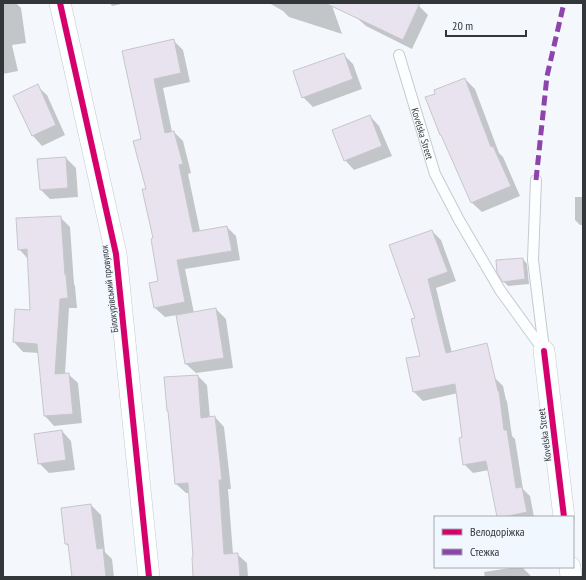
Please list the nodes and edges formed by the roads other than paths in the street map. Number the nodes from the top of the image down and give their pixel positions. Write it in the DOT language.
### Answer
graph roads {
  1 [pos="60,3"];
  2 [pos="399,55"];
  3 [pos="536,180"];
  4 [pos="544,351"];
  5 [pos="564,516"];
  6 [pos="149,577"];
  1 -- 6 [label="street, Білокурівський провулок"];
  2 -- 4 [label="lane, Kovelska Street"];
  3 -- 4 [label="lane, Kovelska Street"];
  4 -- 5 [label="street, Kovelska Street"];
}
